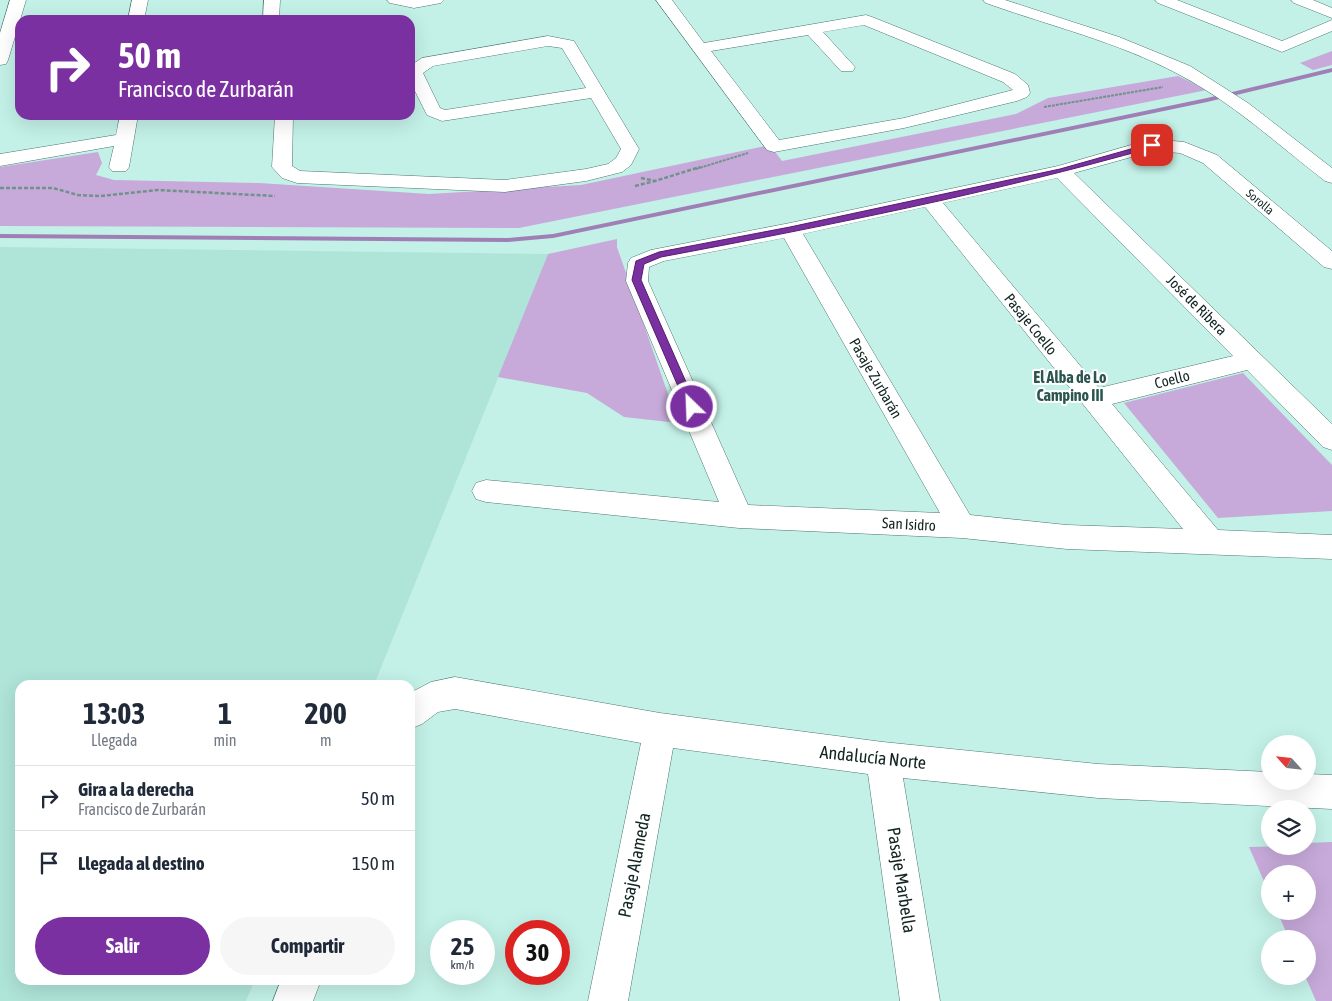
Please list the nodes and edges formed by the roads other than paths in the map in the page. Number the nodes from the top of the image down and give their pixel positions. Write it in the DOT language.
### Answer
graph roads {
  1 [pos="140,0"];
  2 [pos="272,0"];
  3 [pos="395,0"];
  4 [pos="436,0"];
  5 [pos="664,0"];
  6 [pos="991,0"];
  7 [pos="1163,0"];
  8 [pos="1200,0"];
  9 [pos="1299,0"];
  10 [pos="18,3"];
  11 [pos="0,8"];
  12 [pos="1183,8"];
  13 [pos="1332,13"];
  14 [pos="137,15"];
  15 [pos="271,15"];
  16 [pos="1332,25"];
  17 [pos="811,29"];
  18 [pos="701,48"];
  19 [pos="0,60"];
  20 [pos="847,67"];
  21 [pos="415,70"];
  22 [pos="416,88"];
  23 [pos="596,92"];
  24 [pos="128,120"];
  25 [pos="284,120"];
  26 [pos="123,139"];
  27 [pos="0,160"];
  28 [pos="119,167"];
  29 [pos="1062,171"];
  30 [pos="1332,177"];
  31 [pos="929,199"];
  32 [pos="790,230"];
  33 [pos="1332,262"];
  34 [pos="1252,360"];
  35 [pos="1092,399"];
  36 [pos="1332,440"];
  37 [pos="486,491"];
  38 [pos="740,516"];
  39 [pos="962,526"];
  40 [pos="1210,541"];
  41 [pos="1332,547"];
  42 [pos="415,708"];
  43 [pos="660,730"];
  44 [pos="883,759"];
  45 [pos="1332,792"];
  46 [pos="300,985"];
  47 [pos="293,1001"];
  48 [pos="608,1001"];
  49 [pos="920,1001"];
  1 -- 14 [label="street"];
  2 -- 15 [label="street"];
  3 -- 4 [label="street"];
  5 -- 18 [label="street"];
  6 -- 30 [label="street"];
  7 -- 12 [label="street"];
  8 -- 12 [label="street"];
  9 -- 13 [label="street"];
  10 -- 11 [label="street"];
  10 -- 19 [label="street"];
  12 -- 16 [label="street"];
  17 -- 18 [label="street"];
  17 -- 18 [label="street"];
  17 -- 20 [label="street"];
  21 -- 23 [label="street"];
  22 -- 23 [label="street"];
  23 -- 25 [label="street"];
  24 -- 26 [label="street"];
  26 -- 27 [label="street"];
  26 -- 28 [label="street"];
  29 -- 31 [label="street, Sorolla"];
  29 -- 33 [label="street, Sorolla"];
  29 -- 34 [label="street, José de Ribera"];
  31 -- 32 [label="street, Sorolla"];
  31 -- 35 [label="street, Pasaje Coello"];
  32 -- 38 [label="street, Sorolla"];
  32 -- 39 [label="street, Pasaje Zurbarán"];
  34 -- 35 [label="street, Coello"];
  34 -- 36 [label="street, José de Ribera"];
  35 -- 40 [label="street, Pasaje Coello"];
  37 -- 38 [label="street, San Isidro"];
  38 -- 39 [label="street, San Isidro"];
  39 -- 40 [label="street, San Isidro"];
  40 -- 41 [label="street, San Isidro"];
  42 -- 43 [label="street, Andalucía Norte"];
  43 -- 44 [label="street, Andalucía Norte"];
  43 -- 48 [label="street, Pasaje Alameda"];
  44 -- 45 [label="street, Andalucía Norte"];
  44 -- 49 [label="street, Pasaje Marbella"];
  46 -- 47 [label="street"];
}
